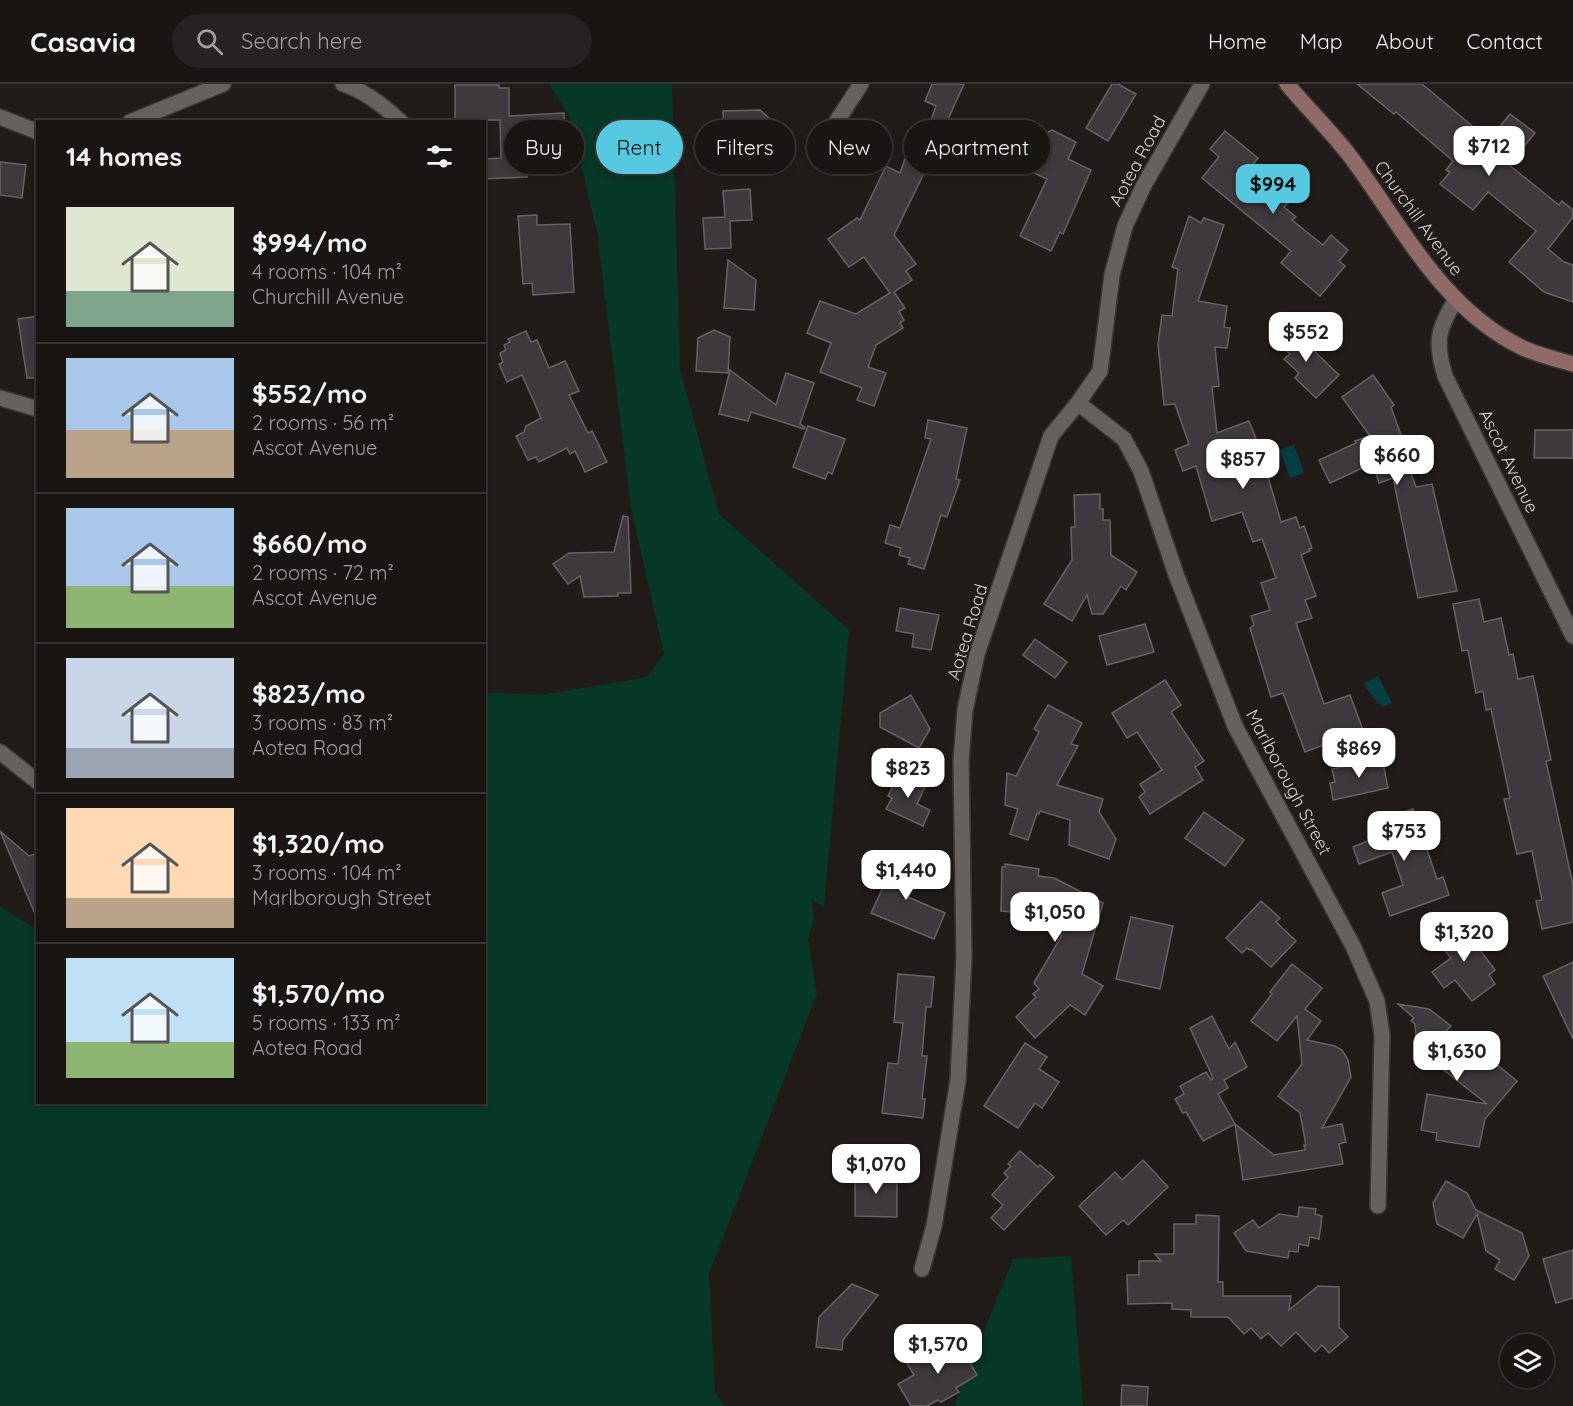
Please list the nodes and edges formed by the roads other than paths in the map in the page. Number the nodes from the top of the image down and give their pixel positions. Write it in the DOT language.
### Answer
graph roads {
  1 [pos="223,84"];
  2 [pos="343,84"];
  3 [pos="861,84"];
  4 [pos="1202,84"];
  5 [pos="1287,84"];
  6 [pos="0,117"];
  7 [pos="135,120"];
  8 [pos="399,120"];
  9 [pos="837,120"];
  10 [pos="36,131"];
  11 [pos="1456,300"];
  12 [pos="1573,364"];
  13 [pos="0,398"];
  14 [pos="1078,403"];
  15 [pos="36,408"];
  16 [pos="1573,636"];
  17 [pos="0,752"];
  18 [pos="36,780"];
  19 [pos="1378,1206"];
  20 [pos="922,1269"];
  1 -- 7 [label="street"];
  2 -- 8 [label="street"];
  3 -- 9 [label="street"];
  4 -- 14 [label="street, Aotea Road"];
  5 -- 11 [label="street, Churchill Avenue"];
  6 -- 10 [label="street"];
  11 -- 12 [label="street, Churchill Avenue"];
  11 -- 16 [label="street, Ascot Avenue"];
  13 -- 15 [label="street"];
  14 -- 19 [label="street, Marlborough Street"];
  14 -- 20 [label="street, Aotea Road"];
  17 -- 18 [label="street"];
}
